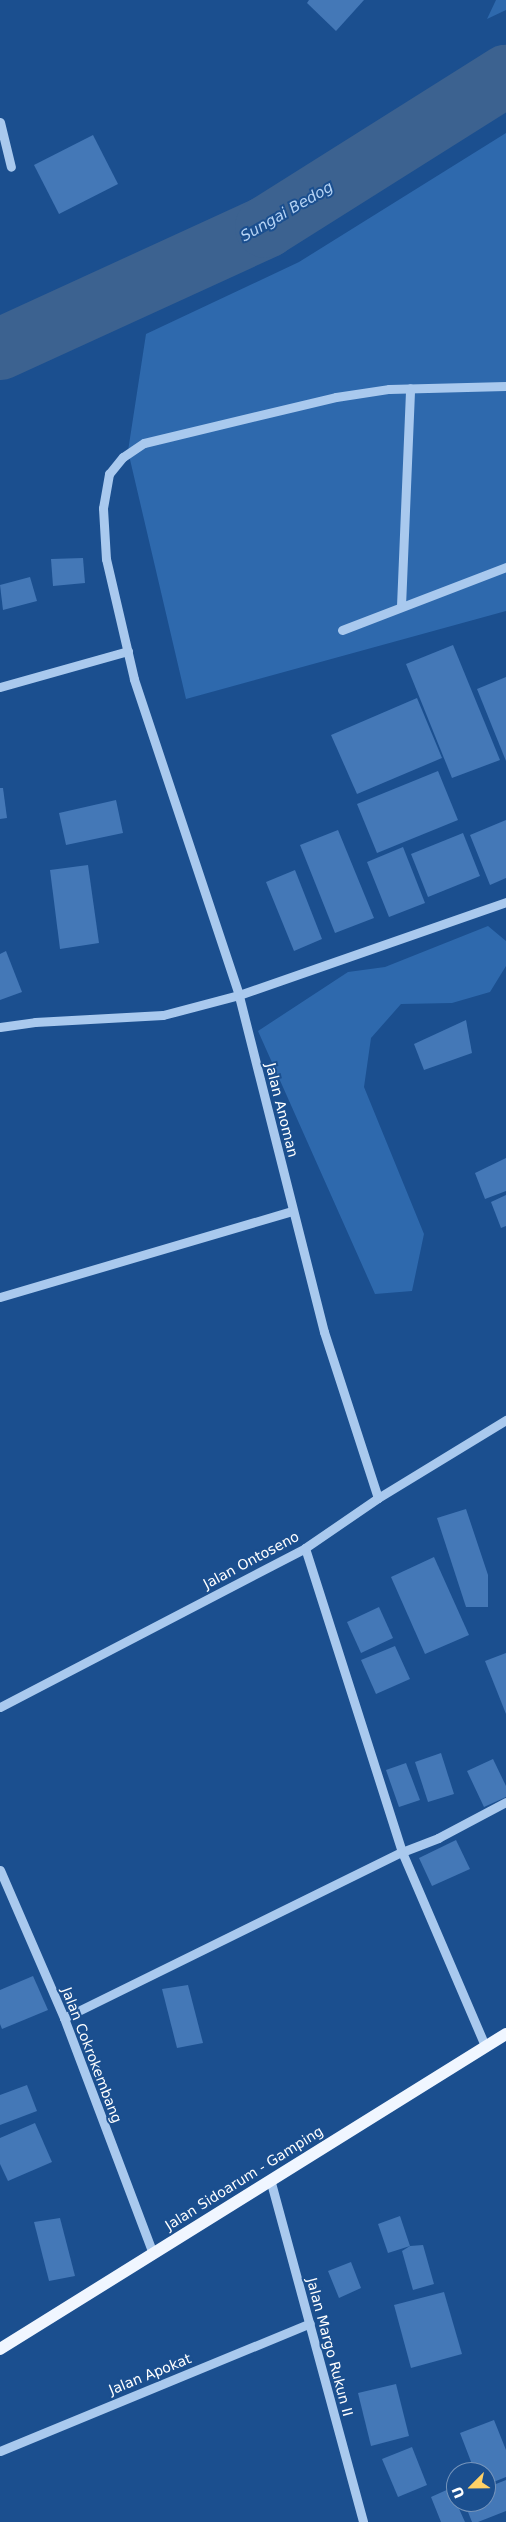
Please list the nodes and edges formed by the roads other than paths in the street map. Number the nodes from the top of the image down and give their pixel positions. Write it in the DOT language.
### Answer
graph roads {
  1 [pos="0,122"];
  2 [pos="11,167"];
  3 [pos="506,386"];
  4 [pos="410,388"];
  5 [pos="506,567"];
  6 [pos="402,606"];
  7 [pos="342,630"];
  8 [pos="128,651"];
  9 [pos="0,687"];
  10 [pos="506,902"];
  11 [pos="240,995"];
  12 [pos="0,1027"];
  13 [pos="292,1211"];
  14 [pos="0,1297"];
  15 [pos="506,1420"];
  16 [pos="378,1498"];
  17 [pos="305,1548"];
  18 [pos="0,1708"];
  19 [pos="506,1802"];
  20 [pos="402,1852"];
  21 [pos="0,1870"];
  22 [pos="64,2018"];
  23 [pos="506,2034"];
  24 [pos="485,2046"];
  25 [pos="270,2179"];
  26 [pos="153,2253"];
  27 [pos="310,2323"];
  28 [pos="0,2349"];
  29 [pos="0,2451"];
  30 [pos="363,2522"];
  1 -- 2 [label="street"];
  3 -- 4 [label="street, Jalan Anoman"];
  4 -- 6 [label="street"];
  4 -- 8 [label="street, Jalan Anoman"];
  5 -- 6 [label="street"];
  6 -- 7 [label="street"];
  8 -- 9 [label="street"];
  8 -- 11 [label="street, Jalan Anoman"];
  10 -- 11 [label="street"];
  11 -- 12 [label="street"];
  11 -- 13 [label="street, Jalan Anoman"];
  13 -- 14 [label="street"];
  13 -- 16 [label="street, Jalan Anoman"];
  15 -- 16 [label="street, Jalan Ontoseno"];
  16 -- 17 [label="street, Jalan Ontoseno"];
  17 -- 18 [label="street, Jalan Ontoseno"];
  17 -- 20 [label="street"];
  19 -- 20 [label="street"];
  20 -- 22 [label="street"];
  20 -- 24 [label="street"];
  21 -- 22 [label="street, Jalan Cokrokembang"];
  22 -- 26 [label="street, Jalan Cokrokembang"];
  23 -- 24 [label="main road, Jalan Sidoarum - Gamping"];
  24 -- 25 [label="main road, Jalan Sidoarum - Gamping"];
  25 -- 26 [label="main road, Jalan Sidoarum - Gamping"];
  25 -- 27 [label="street, Jalan Margo Rukun II"];
  26 -- 28 [label="main road, Jalan Sidoarum - Gamping"];
  27 -- 29 [label="street, Jalan Apokat"];
  27 -- 30 [label="street, Jalan Margo Rukun II"];
}
